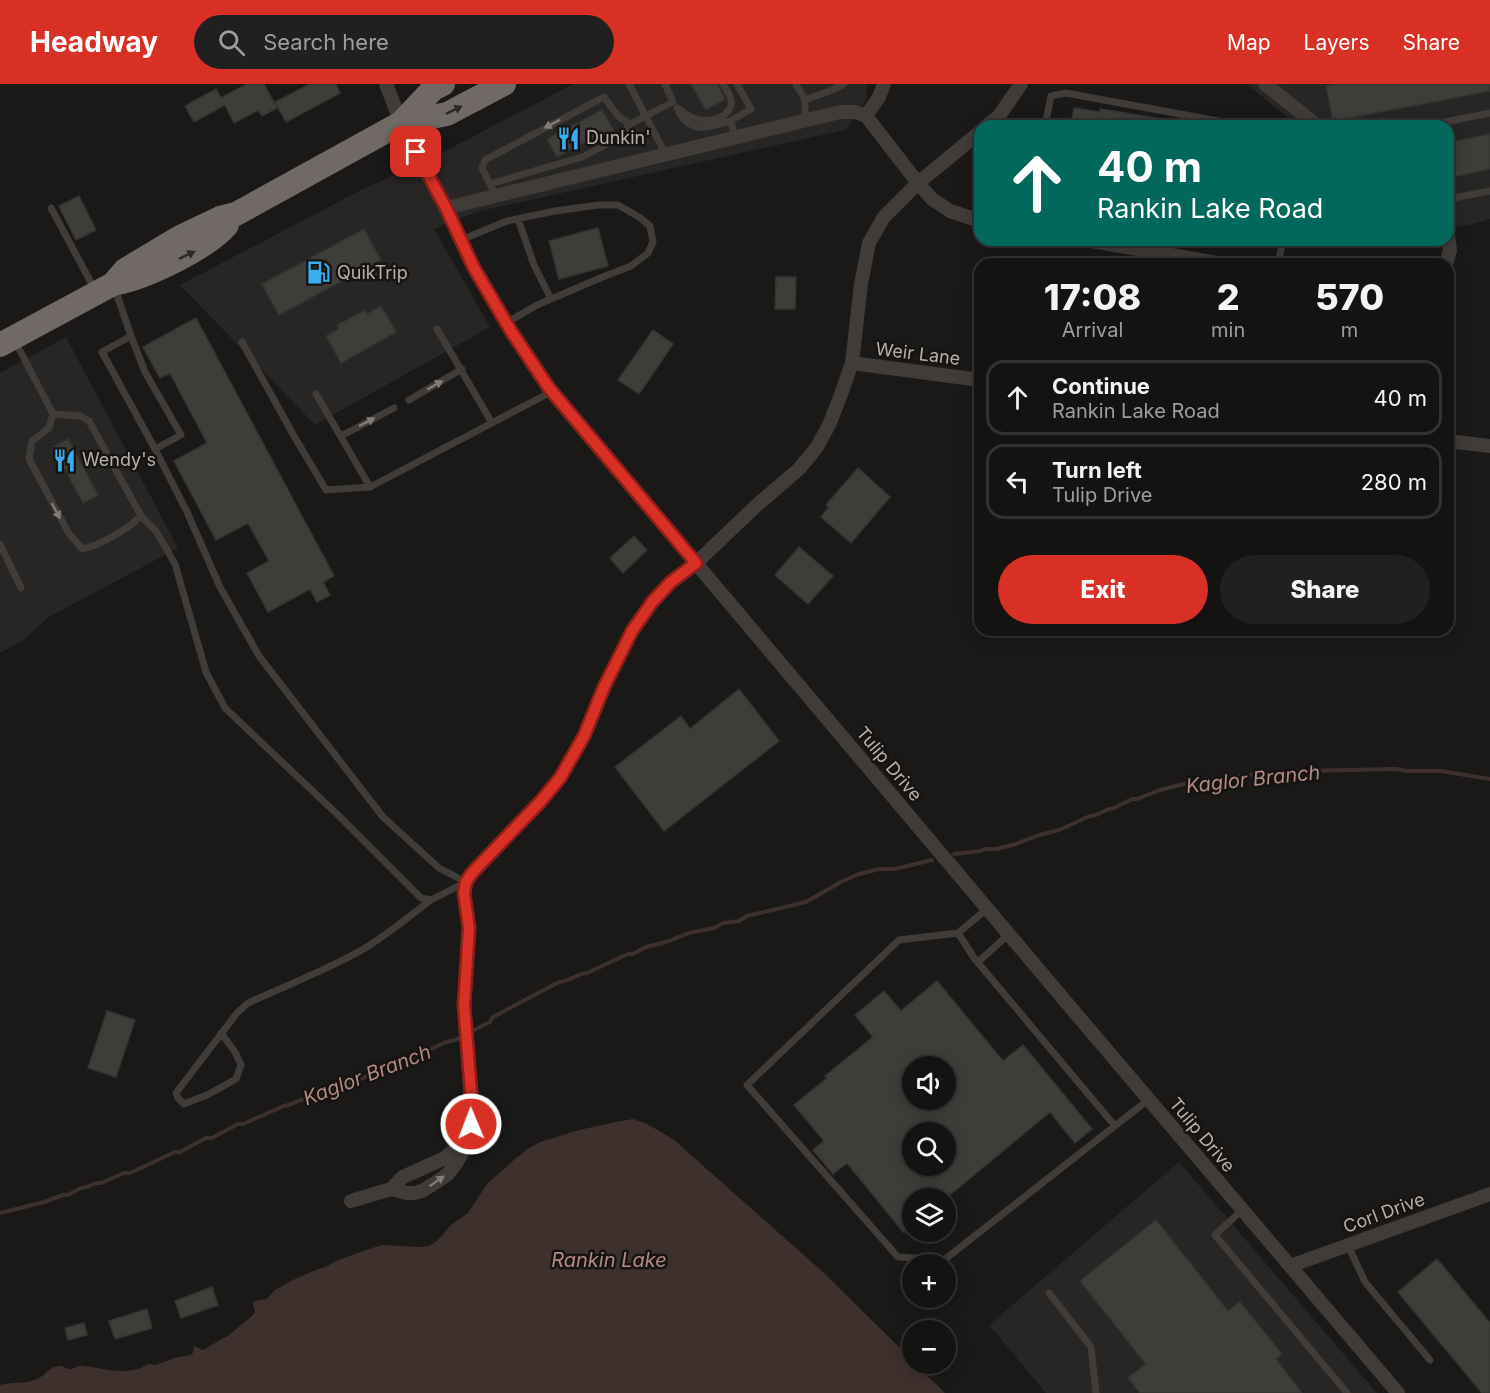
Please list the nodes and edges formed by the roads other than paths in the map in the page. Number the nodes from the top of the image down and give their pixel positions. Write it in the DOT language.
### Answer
graph roads {
  1 [pos="386,84"];
  2 [pos="443,84"];
  3 [pos="504,84"];
  4 [pos="629,84"];
  5 [pos="664,84"];
  6 [pos="723,84"];
  7 [pos="737,84"];
  8 [pos="796,84"];
  9 [pos="844,84"];
  10 [pos="884,84"];
  11 [pos="1021,84"];
  12 [pos="1265,84"];
  13 [pos="805,100"];
  14 [pos="675,105"];
  15 [pos="1490,113"];
  16 [pos="645,116"];
  17 [pos="866,116"];
  18 [pos="998,120"];
  19 [pos="1046,120"];
  20 [pos="1212,120"];
  21 [pos="1310,120"];
  22 [pos="1454,120"];
  23 [pos="730,121"];
  24 [pos="805,121"];
  25 [pos="400,123"];
  26 [pos="630,124"];
  27 [pos="974,137"];
  28 [pos="736,138"];
  29 [pos="666,155"];
  30 [pos="918,183"];
  31 [pos="493,190"];
  32 [pos="1490,191"];
  33 [pos="1454,198"];
  34 [pos="51,208"];
  35 [pos="446,208"];
  36 [pos="518,219"];
  37 [pos="974,219"];
  38 [pos="461,240"];
  39 [pos="1120,246"];
  40 [pos="1189,258"];
  41 [pos="105,289"];
  42 [pos="551,299"];
  43 [pos="506,323"];
  44 [pos="437,329"];
  45 [pos="131,336"];
  46 [pos="7,342"];
  47 [pos="242,342"];
  48 [pos="852,363"];
  49 [pos="462,369"];
  50 [pos="974,379"];
  51 [pos="551,392"];
  52 [pos="316,394"];
  53 [pos="409,400"];
  54 [pos="394,408"];
  55 [pos="53,414"];
  56 [pos="492,423"];
  57 [pos="341,436"];
  58 [pos="1454,442"];
  59 [pos="1490,446"];
  60 [pos="155,449"];
  61 [pos="370,487"];
  62 [pos="141,516"];
  63 [pos="0,544"];
  64 [pos="696,563"];
  65 [pos="21,588"];
  66 [pos="466,882"];
  67 [pos="431,900"];
  68 [pos="987,909"];
  69 [pos="958,933"];
  70 [pos="1009,934"];
  71 [pos="978,962"];
  72 [pos="221,1033"];
  73 [pos="1148,1100"];
  74 [pos="1115,1126"];
  75 [pos="464,1143"];
  76 [pos="391,1189"];
  77 [pos="1490,1194"];
  78 [pos="351,1201"];
  79 [pos="1242,1210"];
  80 [pos="1348,1245"];
  81 [pos="1290,1266"];
  82 [pos="1049,1293"];
  83 [pos="1430,1360"];
  84 [pos="1096,1393"];
  85 [pos="1347,1393"];
  86 [pos="1398,1393"];
  1 -- 25 [label="street, Tulip Drive"];
  2 -- 25 [label="highway"];
  25 -- 3 [label="highway, one-way"];
  4 -- 16 [label="lane"];
  5 -- 14 [label="lane"];
  6 -- 14 [label="lane"];
  7 -- 23 [label="lane"];
  8 -- 13 [label="lane"];
  9 -- 13 [label="lane"];
  10 -- 17 [label="street"];
  11 -- 18 [label="street"];
  12 -- 21 [label="street"];
  13 -- 24 [label="lane"];
  14 -- 16 [label="lane"];
  14 -- 23 [label="lane"];
  15 -- 22 [label="lane"];
  16 -- 26 [label="lane"];
  16 -- 29 [label="lane"];
  17 -- 24 [label="street"];
  17 -- 30 [label="street"];
  19 -- 20 [label="lane"];
  23 -- 28 [label="lane"];
  24 -- 28 [label="street"];
  25 -- 35 [label="street, Tulip Drive"];
  25 -- 41 [label="highway"];
  26 -- 31 [label="lane"];
  26 -- 31 [label="lane, one-way"];
  27 -- 30 [label="street"];
  28 -- 29 [label="street"];
  29 -- 31 [label="street"];
  30 -- 37 [label="street"];
  30 -- 48 [label="street"];
  31 -- 35 [label="street"];
  32 -- 33 [label="lane"];
  34 -- 41 [label="lane"];
  35 -- 38 [label="street, Tulip Drive"];
  36 -- 38 [label="lane"];
  36 -- 42 [label="lane"];
  36 -- 42 [label="lane"];
  38 -- 43 [label="street, Tulip Drive"];
  39 -- 40 [label="street"];
  41 -- 45 [label="lane"];
  41 -- 46 [label="highway"];
  42 -- 43 [label="lane"];
  43 -- 51 [label="street, Tulip Drive"];
  44 -- 49 [label="lane"];
  45 -- 60 [label="lane"];
  45 -- 60 [label="lane"];
  46 -- 55 [label="lane"];
  47 -- 61 [label="lane"];
  48 -- 50 [label="street, Weir Lane"];
  48 -- 64 [label="street"];
  53 -- 49 [label="lane, one-way"];
  49 -- 56 [label="lane"];
  51 -- 56 [label="lane"];
  51 -- 64 [label="street, Tulip Drive"];
  52 -- 57 [label="lane"];
  57 -- 54 [label="lane, one-way"];
  55 -- 62 [label="lane"];
  55 -- 62 [label="lane, one-way"];
  56 -- 61 [label="lane"];
  57 -- 61 [label="lane"];
  58 -- 59 [label="street"];
  60 -- 66 [label="lane"];
  62 -- 67 [label="lane"];
  63 -- 65 [label="lane"];
  64 -- 66 [label="street"];
  64 -- 68 [label="street, Tulip Drive"];
  66 -- 67 [label="lane"];
  66 -- 75 [label="street"];
  67 -- 72 [label="lane"];
  68 -- 69 [label="lane"];
  68 -- 70 [label="street, Tulip Drive"];
  69 -- 71 [label="lane"];
  69 -- 74 [label="lane"];
  70 -- 71 [label="lane"];
  70 -- 73 [label="street, Tulip Drive"];
  71 -- 74 [label="lane"];
  72 -- 72 [label="lane"];
  73 -- 74 [label="lane"];
  73 -- 79 [label="street, Tulip Drive"];
  75 -- 76 [label="street"];
  76 -- 75 [label="street, one-way"];
  76 -- 78 [label="street"];
  77 -- 80 [label="street, Corl Drive"];
  79 -- 81 [label="street, Tulip Drive"];
  79 -- 85 [label="lane"];
  80 -- 81 [label="street, Corl Drive"];
  80 -- 83 [label="lane"];
  81 -- 86 [label="street, Tulip Drive"];
  82 -- 84 [label="lane"];
}
